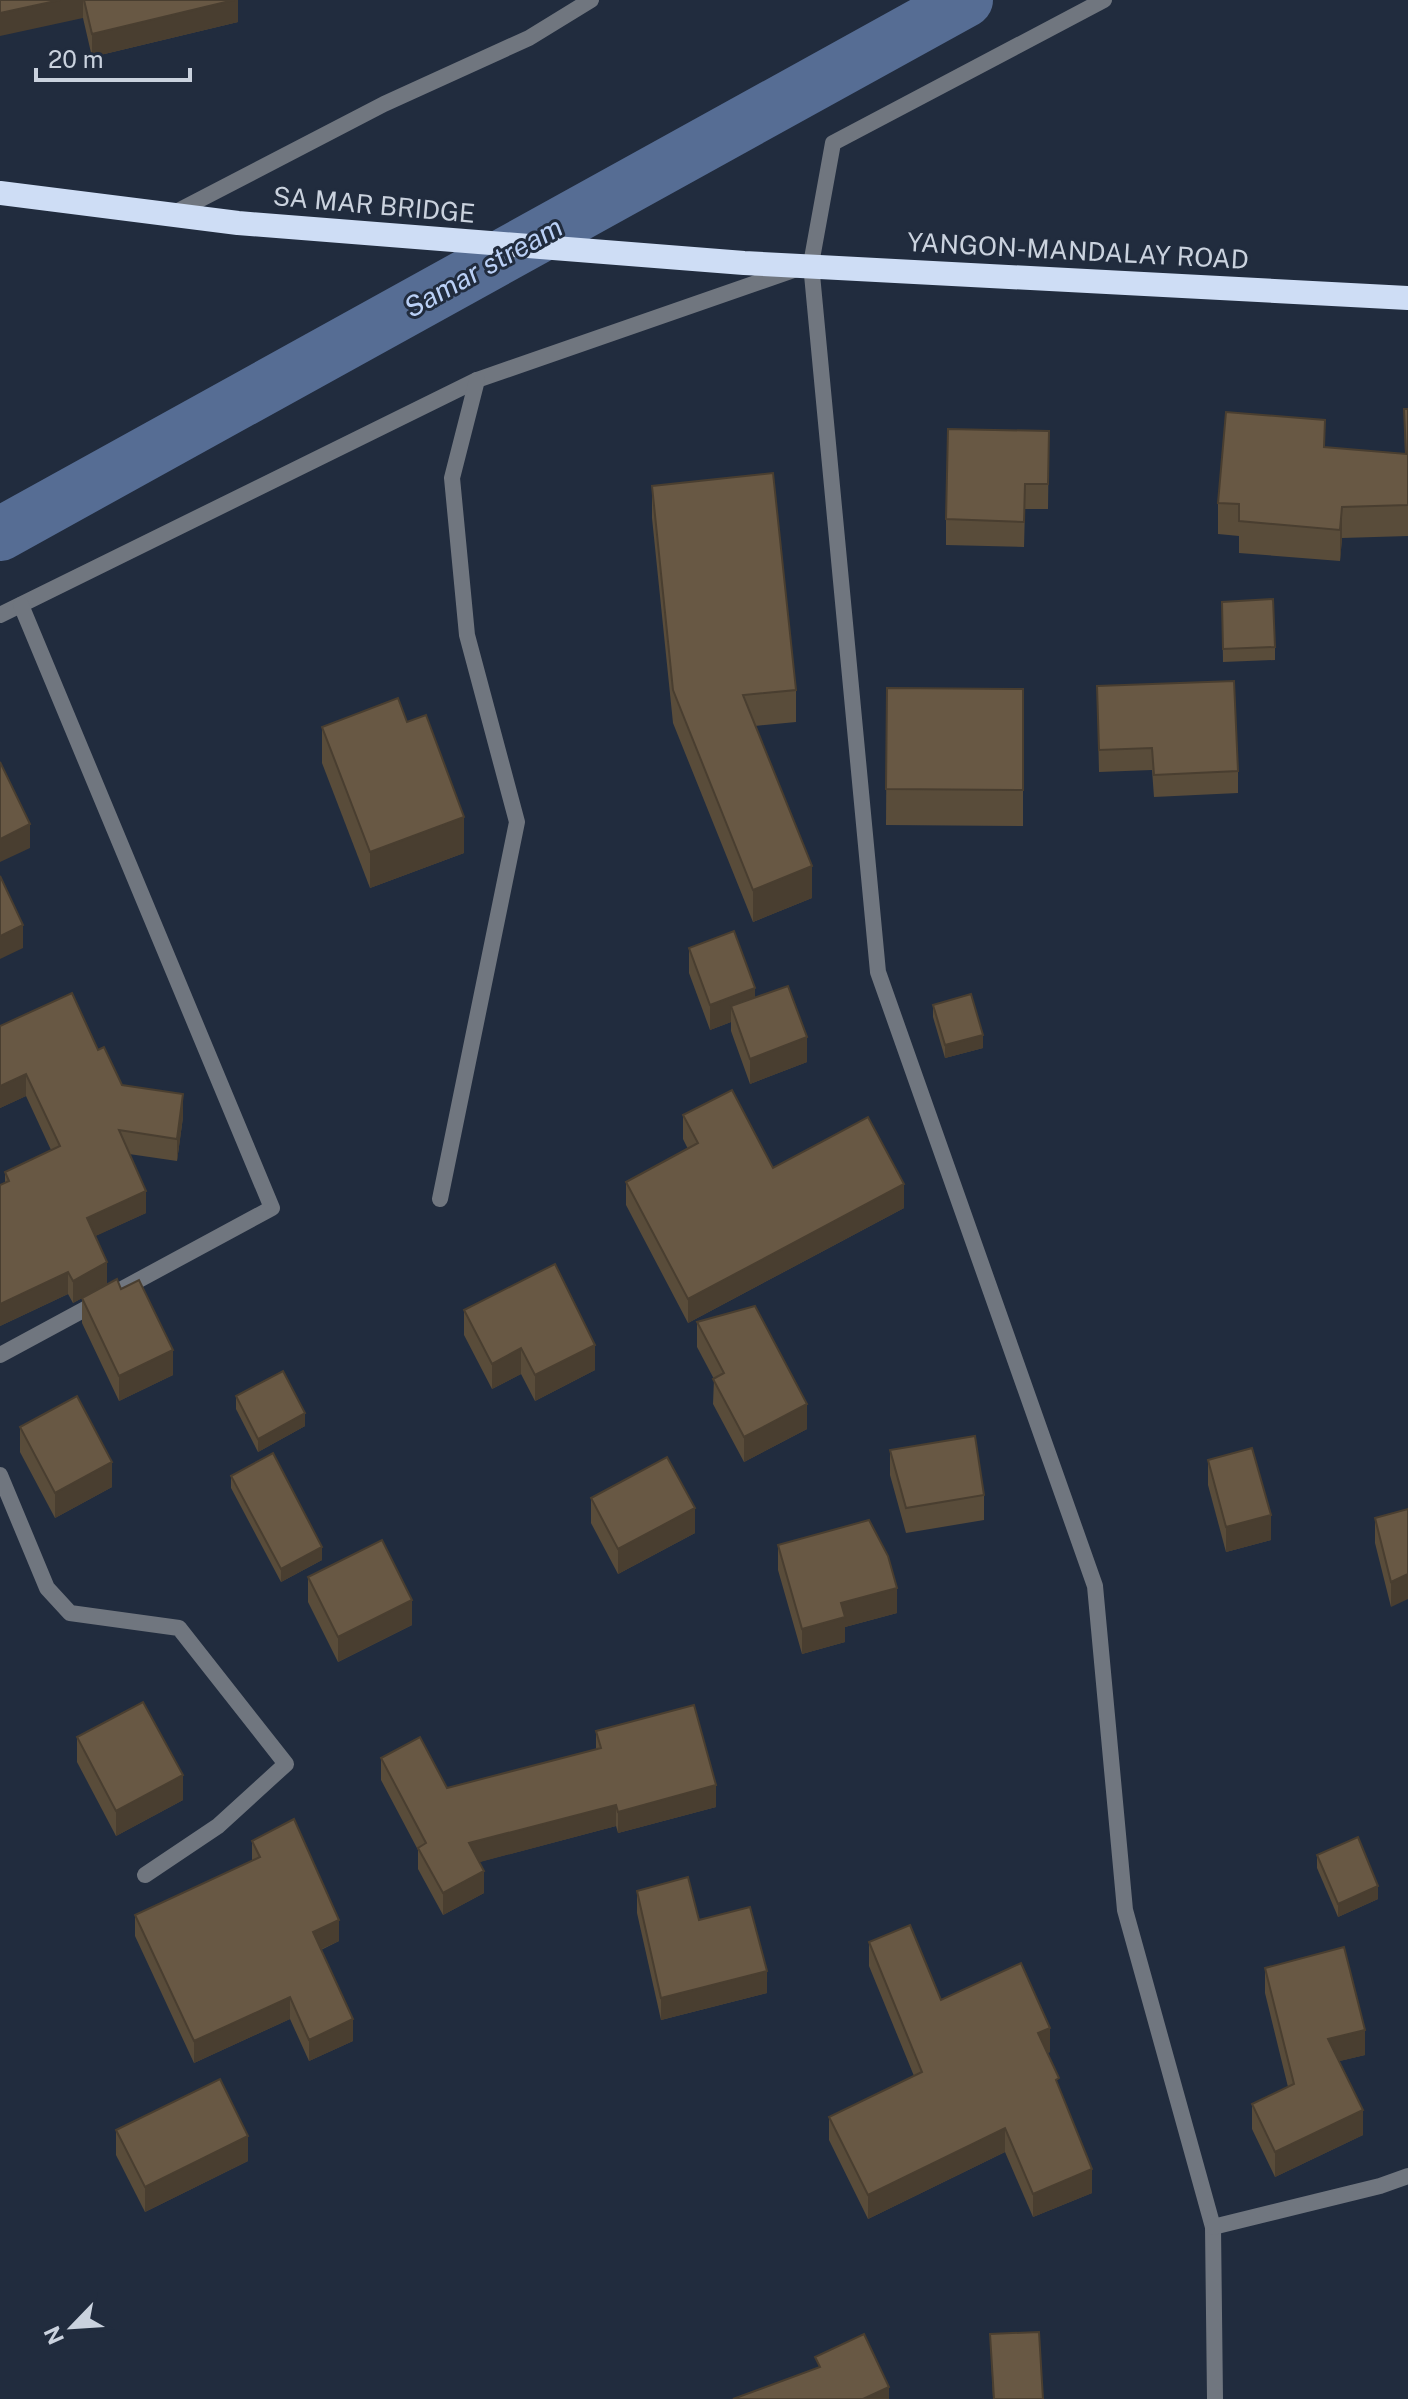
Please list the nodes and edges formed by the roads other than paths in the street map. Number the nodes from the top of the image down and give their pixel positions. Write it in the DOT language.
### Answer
graph roads {
  1 [pos="591,0"];
  2 [pos="1104,0"];
  3 [pos="0,193"];
  4 [pos="174,213"];
  5 [pos="744,263"];
  6 [pos="811,264"];
  7 [pos="1408,298"];
  8 [pos="477,380"];
  9 [pos="21,605"];
  10 [pos="0,615"];
  11 [pos="440,1199"];
  12 [pos="0,1355"];
  13 [pos="0,1475"];
  14 [pos="145,1875"];
  15 [pos="1408,2176"];
  16 [pos="1213,2227"];
  17 [pos="1215,2399"];
  1 -- 4 [label="street"];
  2 -- 6 [label="street"];
  3 -- 4 [label="highway, SA MAR BRIDGE"];
  4 -- 5 [label="highway, SA MAR BRIDGE"];
  5 -- 6 [label="highway, YANGON-MANDALAY ROAD"];
  6 -- 7 [label="highway, YANGON-MANDALAY ROAD"];
  6 -- 8 [label="street"];
  6 -- 16 [label="street"];
  8 -- 9 [label="street"];
  8 -- 11 [label="street"];
  9 -- 10 [label="street"];
  9 -- 12 [label="street"];
  13 -- 14 [label="street"];
  15 -- 16 [label="street"];
  16 -- 17 [label="street"];
}
